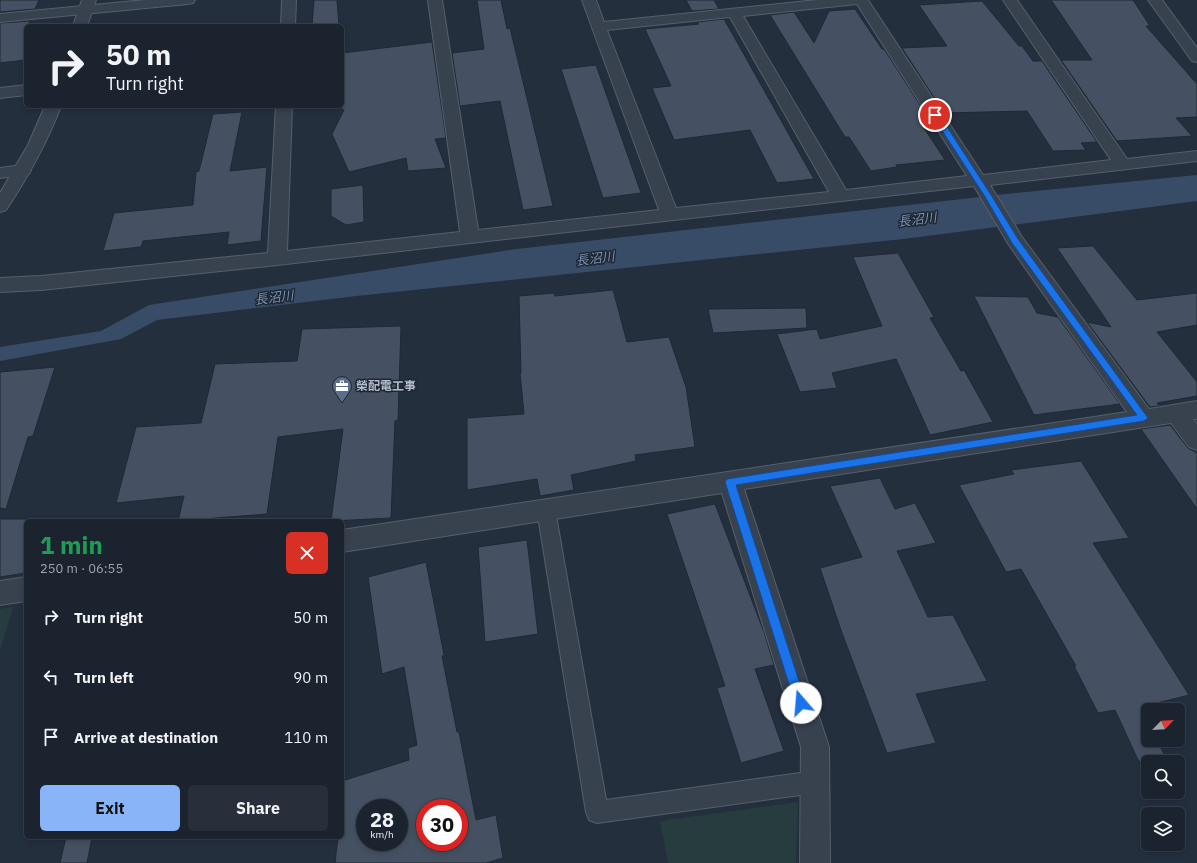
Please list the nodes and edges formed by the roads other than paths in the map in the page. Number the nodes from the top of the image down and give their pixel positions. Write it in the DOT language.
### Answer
graph roads {
  1 [pos="188,0"];
  2 [pos="289,0"];
  3 [pos="435,0"];
  4 [pos="589,0"];
  5 [pos="856,0"];
  6 [pos="861,0"];
  7 [pos="1010,0"];
  8 [pos="1155,0"];
  9 [pos="87,5"];
  10 [pos="734,13"];
  11 [pos="0,18"];
  12 [pos="81,24"];
  13 [pos="288,24"];
  14 [pos="599,27"];
  15 [pos="1197,58"];
  16 [pos="24,90"];
  17 [pos="0,93"];
  18 [pos="52,108"];
  19 [pos="284,108"];
  20 [pos="1197,156"];
  21 [pos="1123,164"];
  22 [pos="24,170"];
  23 [pos="0,173"];
  24 [pos="983,188"];
  25 [pos="840,195"];
  26 [pos="0,206"];
  27 [pos="669,214"];
  28 [pos="470,238"];
  29 [pos="277,259"];
  30 [pos="0,285"];
  31 [pos="1186,412"];
  32 [pos="1144,418"];
  33 [pos="1197,441"];
  34 [pos="730,482"];
  35 [pos="546,510"];
  36 [pos="344,541"];
  37 [pos="24,589"];
  38 [pos="0,593"];
  39 [pos="815,782"];
  40 [pos="815,863"];
  1 -- 9 [label="street"];
  2 -- 13 [label="street"];
  3 -- 28 [label="street"];
  4 -- 14 [label="street"];
  5 -- 10 [label="street"];
  6 -- 24 [label="street"];
  7 -- 21 [label="street"];
  8 -- 15 [label="street"];
  9 -- 11 [label="street"];
  9 -- 12 [label="street"];
  10 -- 14 [label="street"];
  10 -- 25 [label="street"];
  14 -- 27 [label="street"];
  16 -- 17 [label="street"];
  18 -- 22 [label="street"];
  19 -- 29 [label="street"];
  20 -- 21 [label="street"];
  21 -- 24 [label="street"];
  22 -- 23 [label="street"];
  22 -- 26 [label="street"];
  24 -- 25 [label="street"];
  24 -- 32 [label="street"];
  25 -- 27 [label="street"];
  27 -- 28 [label="street"];
  28 -- 29 [label="street"];
  29 -- 30 [label="street"];
  31 -- 32 [label="street"];
  31 -- 33 [label="street"];
  32 -- 34 [label="street"];
  34 -- 35 [label="street"];
  34 -- 39 [label="street"];
  35 -- 36 [label="street"];
  35 -- 39 [label="lane"];
  37 -- 38 [label="street"];
  39 -- 40 [label="street"];
}
